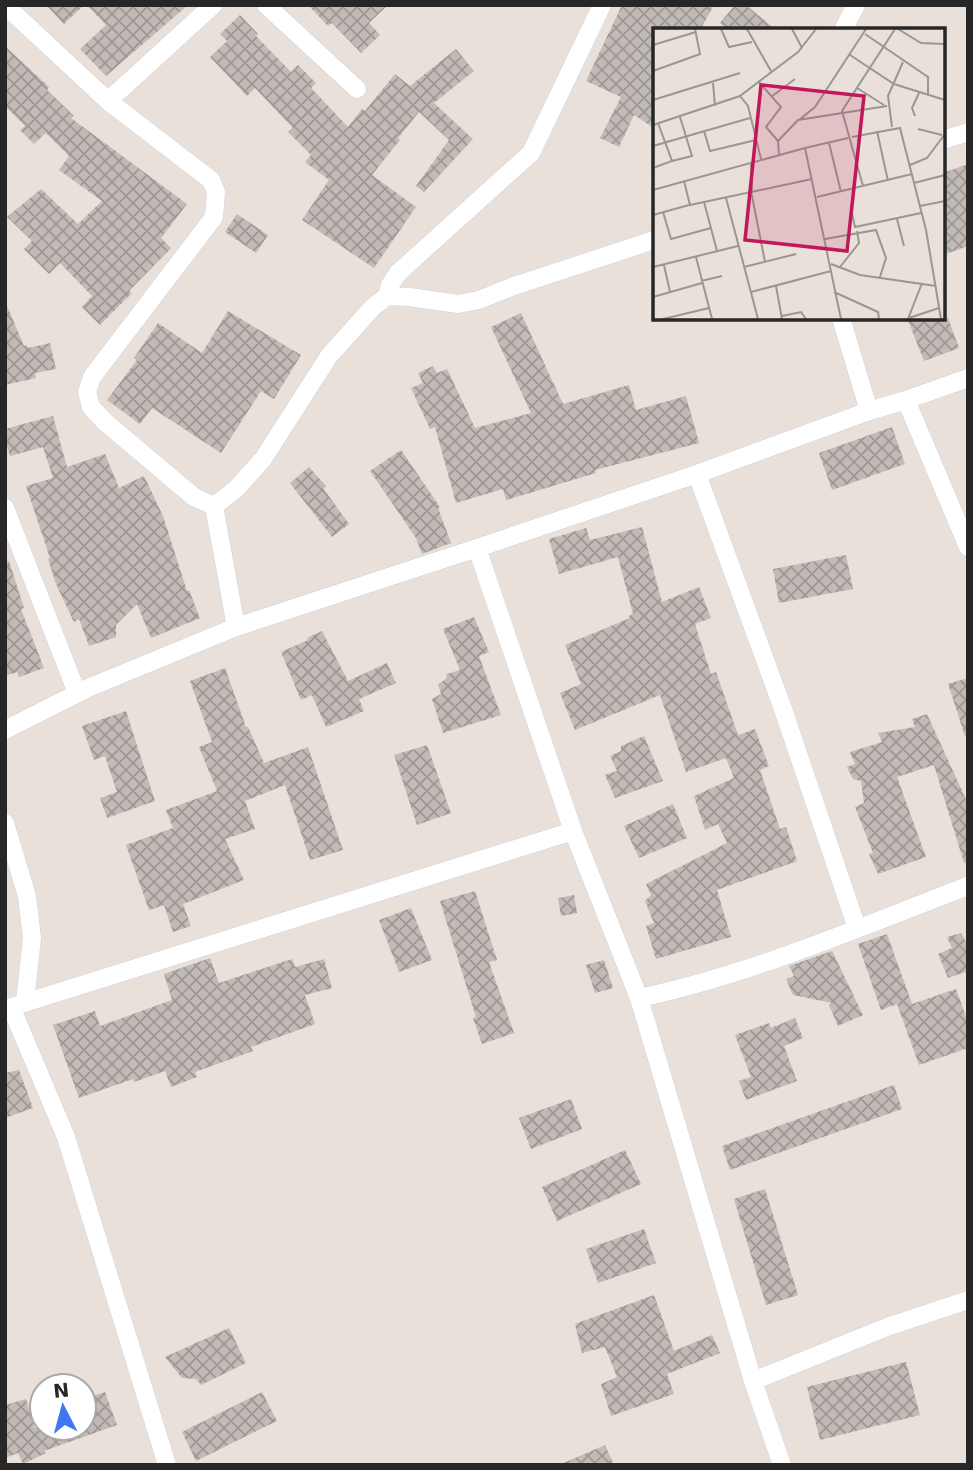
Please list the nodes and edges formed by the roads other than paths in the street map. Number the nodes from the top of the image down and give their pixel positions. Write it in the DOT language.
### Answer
graph roads {
  1 [pos="5,5"];
  2 [pos="213,5"];
  3 [pos="266,5"];
  4 [pos="602,5"];
  5 [pos="856,5"];
  6 [pos="844,28"];
  7 [pos="357,89"];
  8 [pos="108,101"];
  9 [pos="968,132"];
  10 [pos="945,140"];
  11 [pos="653,240"];
  12 [pos="387,296"];
  13 [pos="842,320"];
  14 [pos="968,377"];
  15 [pos="906,400"];
  16 [pos="869,411"];
  17 [pos="697,474"];
  18 [pos="214,506"];
  19 [pos="7,518"];
  20 [pos="968,547"];
  21 [pos="477,548"];
  22 [pos="236,627"];
  23 [pos="77,694"];
  24 [pos="5,730"];
  25 [pos="5,823"];
  26 [pos="573,831"];
  27 [pos="968,886"];
  28 [pos="857,928"];
  29 [pos="639,998"];
  30 [pos="14,1006"];
  31 [pos="968,1300"];
  32 [pos="753,1381"];
  33 [pos="167,1465"];
  34 [pos="782,1465"];
  1 -- 8 [label="street"];
  2 -- 8 [label="street"];
  3 -- 7 [label="street"];
  4 -- 12 [label="street"];
  5 -- 6 [label="street"];
  8 -- 18 [label="street"];
  9 -- 10 [label="street"];
  11 -- 12 [label="street"];
  12 -- 18 [label="street"];
  13 -- 16 [label="street"];
  14 -- 15 [label="street"];
  15 -- 16 [label="street"];
  15 -- 20 [label="street"];
  16 -- 17 [label="street"];
  17 -- 21 [label="street"];
  17 -- 28 [label="street"];
  18 -- 22 [label="street"];
  19 -- 23 [label="street"];
  21 -- 22 [label="street"];
  21 -- 26 [label="street"];
  22 -- 23 [label="street"];
  23 -- 24 [label="street"];
  25 -- 30 [label="street"];
  26 -- 29 [label="street"];
  26 -- 30 [label="street"];
  27 -- 28 [label="street"];
  28 -- 29 [label="street"];
  29 -- 32 [label="street"];
  30 -- 33 [label="street"];
  31 -- 32 [label="street"];
  32 -- 34 [label="street"];
}
